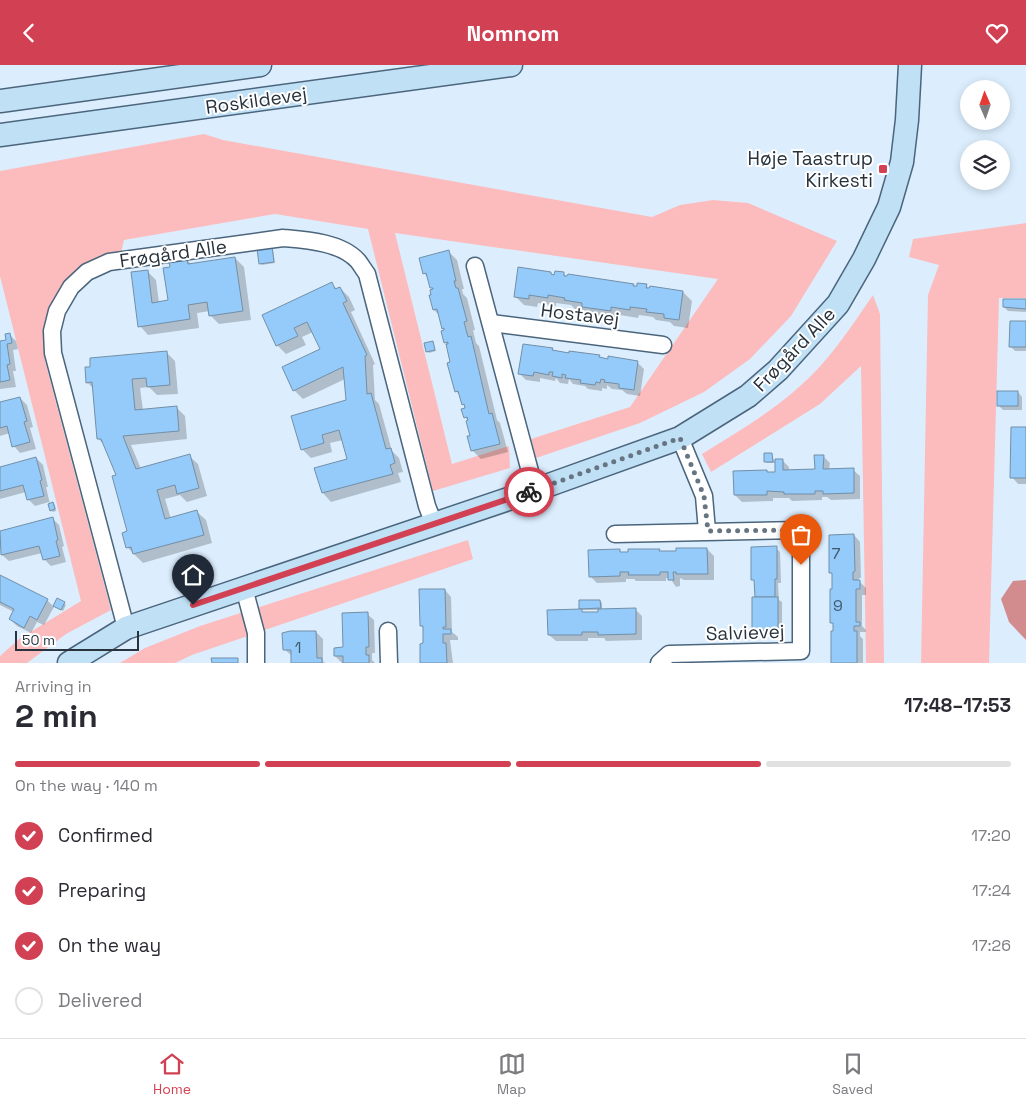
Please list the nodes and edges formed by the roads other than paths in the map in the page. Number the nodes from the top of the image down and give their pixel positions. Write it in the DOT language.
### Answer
graph roads {
  1 [pos="260,65"];
  2 [pos="511,65"];
  3 [pos="910,65"];
  4 [pos="0,101"];
  5 [pos="0,135"];
  6 [pos="475,266"];
  7 [pos="491,323"];
  8 [pos="663,345"];
  9 [pos="680,438"];
  10 [pos="535,490"];
  11 [pos="434,524"];
  12 [pos="708,531"];
  13 [pos="615,534"];
  14 [pos="244,588"];
  15 [pos="126,628"];
  16 [pos="388,631"];
  17 [pos="69,663"];
  18 [pos="256,663"];
  19 [pos="389,663"];
  20 [pos="659,663"];
  1 -- 4 [label="street, Roskildevej"];
  2 -- 5 [label="street, Roskildevej"];
  3 -- 9 [label="street, Frøgård Alle"];
  6 -- 7 [label="street"];
  7 -- 8 [label="street, Hostavej"];
  7 -- 10 [label="street"];
  9 -- 10 [label="street, Frøgård Alle"];
  9 -- 12 [label="street"];
  10 -- 11 [label="street, Frøgård Alle"];
  11 -- 14 [label="street, Frøgård Alle"];
  11 -- 15 [label="street, Frøgård Alle"];
  12 -- 13 [label="street, Salvievej"];
  12 -- 20 [label="street, Salvievej"];
  14 -- 15 [label="street, Frøgård Alle"];
  14 -- 18 [label="street"];
  15 -- 17 [label="street, Frøgård Alle"];
  16 -- 19 [label="street"];
}
